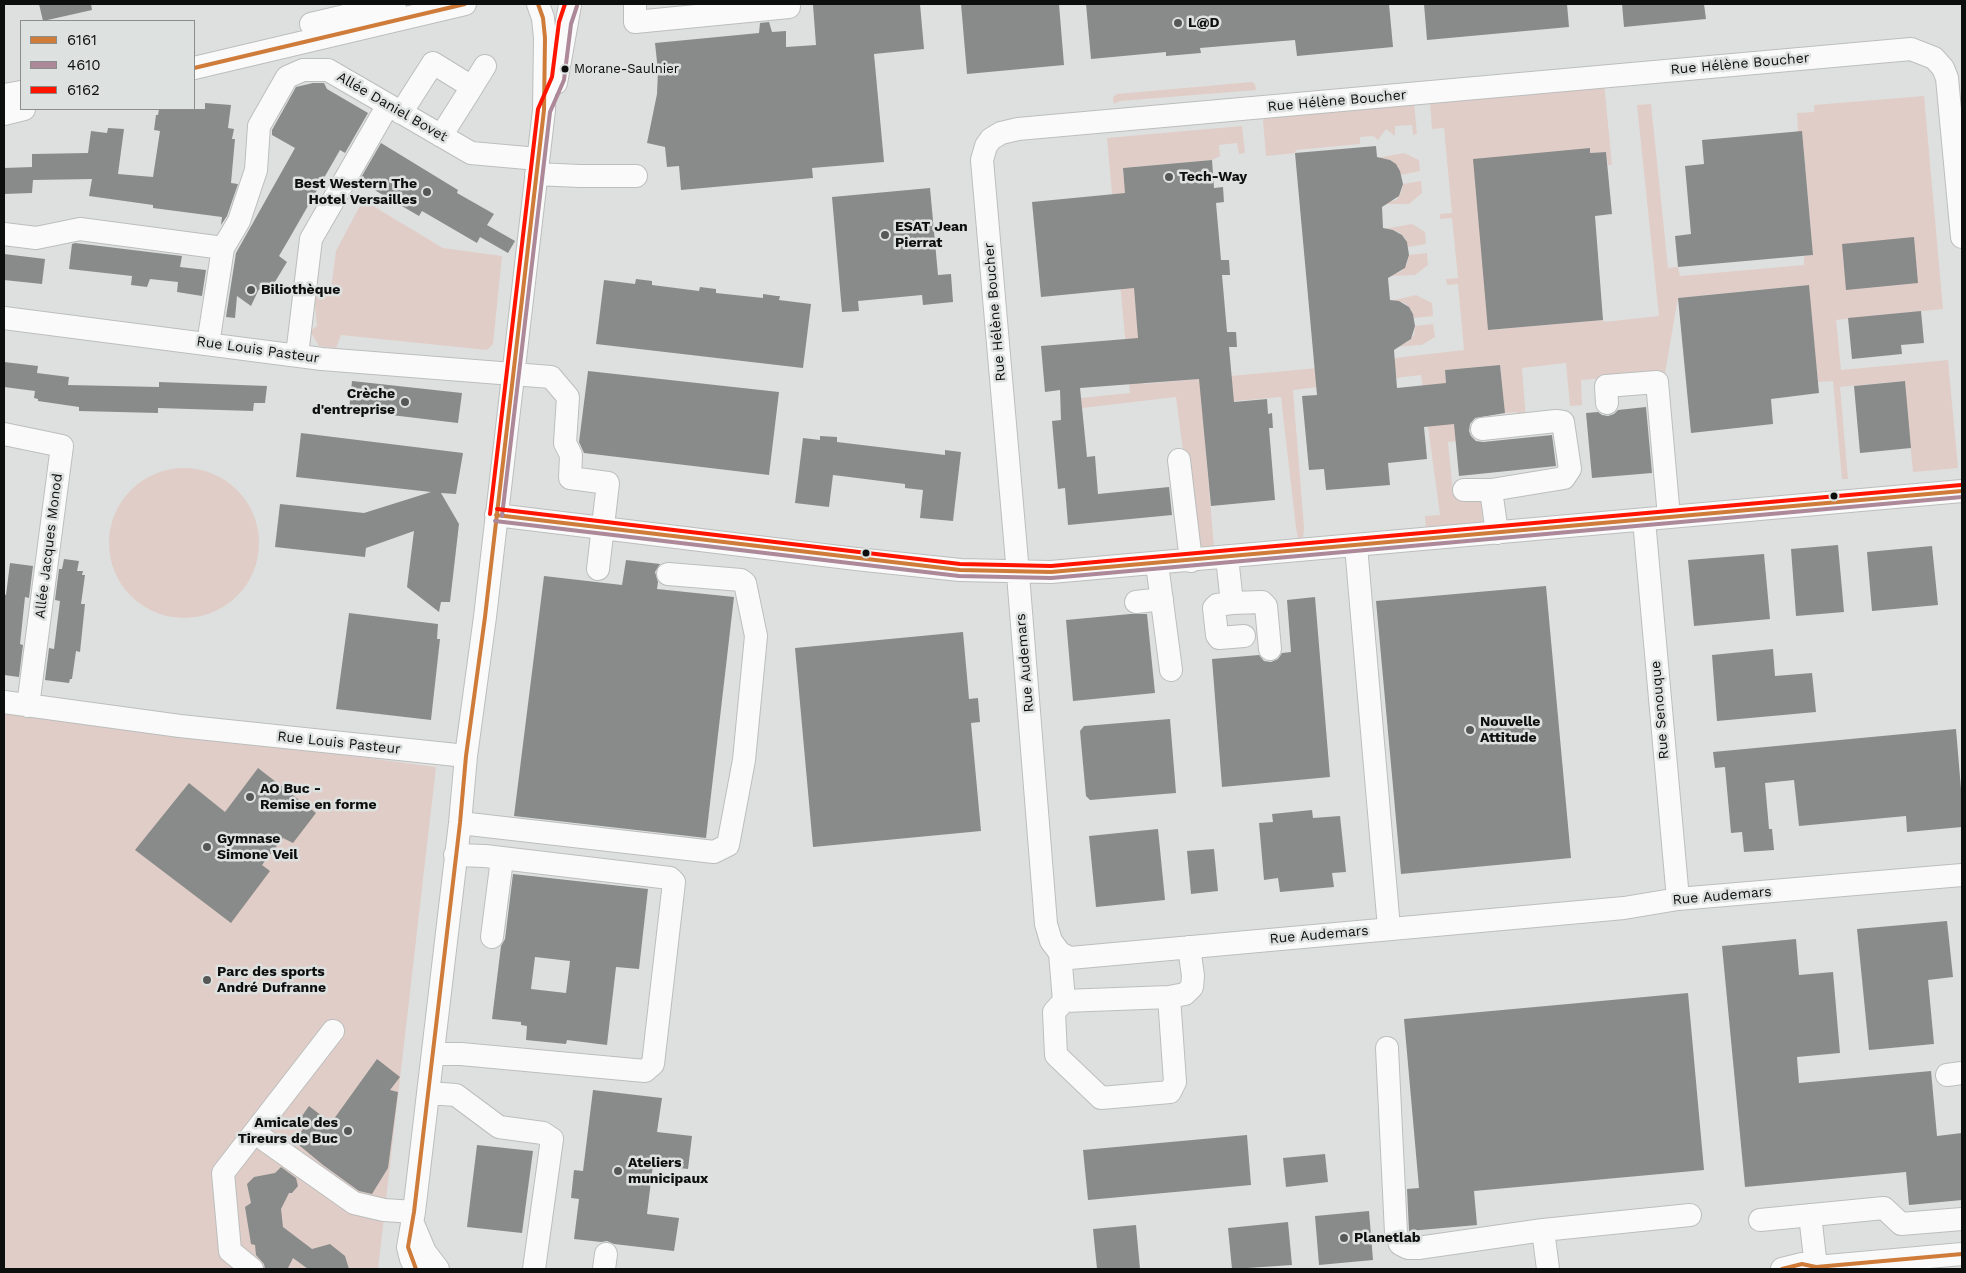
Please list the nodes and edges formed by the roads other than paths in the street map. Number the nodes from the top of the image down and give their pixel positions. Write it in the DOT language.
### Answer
graph roads {
  1 [pos="395,4"];
  2 [pos="465,4"];
  3 [pos="539,4"];
  4 [pos="570,4"];
  5 [pos="789,7"];
  6 [pos="635,13"];
  7 [pos="195,52"];
  8 [pos="485,66"];
  9 [pos="195,68"];
  10 [pos="472,86"];
  11 [pos="20,92"];
  12 [pos="4,95"];
  13 [pos="395,109"];
  14 [pos="20,110"];
  15 [pos="544,110"];
  16 [pos="4,114"];
  17 [pos="441,136"];
  18 [pos="1958,145"];
  19 [pos="537,167"];
  20 [pos="636,176"];
  21 [pos="4,234"];
  22 [pos="1962,237"];
  23 [pos="223,248"];
  24 [pos="4,318"];
  25 [pos="208,344"];
  26 [pos="297,355"];
  27 [pos="513,375"];
  28 [pos="1607,403"];
  29 [pos="1482,429"];
  30 [pos="4,434"];
  31 [pos="1179,460"];
  32 [pos="1464,490"];
  33 [pos="1491,490"];
  34 [pos="1962,491"];
  35 [pos="496,515"];
  36 [pos="1669,518"];
  37 [pos="1644,520"];
  38 [pos="603,529"];
  39 [pos="1496,533"];
  40 [pos="1356,546"];
  41 [pos="1227,557"];
  42 [pos="1191,561"];
  43 [pos="1158,564"];
  44 [pos="598,569"];
  45 [pos="1018,572"];
  46 [pos="668,574"];
  47 [pos="1162,599"];
  48 [pos="1136,602"];
  49 [pos="1232,603"];
  50 [pos="1244,636"];
  51 [pos="1270,649"];
  52 [pos="1171,670"];
  53 [pos="4,702"];
  54 [pos="28,706"];
  55 [pos="466,756"];
  56 [pos="460,823"];
  57 [pos="455,855"];
  58 [pos="502,859"];
  59 [pos="1962,875"];
  60 [pos="1678,900"];
  61 [pos="1389,928"];
  62 [pos="492,937"];
  63 [pos="1189,947"];
  64 [pos="1060,953"];
  65 [pos="1169,996"];
  66 [pos="1064,1001"];
  67 [pos="333,1031"];
  68 [pos="1387,1048"];
  69 [pos="434,1054"];
  70 [pos="428,1093"];
  71 [pos="255,1133"];
  72 [pos="1690,1215"];
  73 [pos="1810,1216"];
  74 [pos="414,1217"];
  75 [pos="1962,1219"];
  76 [pos="1760,1220"];
  77 [pos="1543,1230"];
  78 [pos="1962,1254"];
  79 [pos="410,1266"];
  80 [pos="1815,1268"];
  81 [pos="252,1269"];
  82 [pos="438,1269"];
  83 [pos="534,1269"];
  84 [pos="1548,1269"];
  85 [pos="1782,1269"];
  1 -- 7 [label="street"];
  2 -- 9 [label="street"];
  3 -- 4 [label="street"];
  3 -- 15 [label="street"];
  4 -- 15 [label="street"];
  5 -- 6 [label="street"];
  8 -- 10 [label="street"];
  10 -- 13 [label="street"];
  10 -- 17 [label="street"];
  11 -- 12 [label="street"];
  13 -- 17 [label="street, Allée Daniel Bovet"];
  13 -- 23 [label="street, Allée Daniel Bovet"];
  13 -- 26 [label="street"];
  14 -- 16 [label="street"];
  15 -- 19 [label="street"];
  17 -- 19 [label="street, Allée Daniel Bovet"];
  18 -- 22 [label="street, Rue Hélène Boucher"];
  18 -- 45 [label="street, Rue Hélène Boucher"];
  19 -- 20 [label="street, Allée Daniel Bovet"];
  19 -- 27 [label="street"];
  21 -- 23 [label="street"];
  23 -- 25 [label="street, Allée Daniel Bovet"];
  24 -- 25 [label="street, Rue Louis Pasteur"];
  25 -- 26 [label="street, Rue Louis Pasteur"];
  26 -- 27 [label="street, Rue Louis Pasteur"];
  27 -- 35 [label="street"];
  27 -- 38 [label="street, Rue Louis Pasteur"];
  28 -- 36 [label="street"];
  29 -- 33 [label="street"];
  30 -- 54 [label="street, Allée Jacques Monod"];
  31 -- 42 [label="street"];
  32 -- 33 [label="street"];
  33 -- 39 [label="street"];
  34 -- 36 [label="street"];
  35 -- 38 [label="street"];
  35 -- 55 [label="street"];
  36 -- 37 [label="street"];
  37 -- 39 [label="street"];
  37 -- 60 [label="street, Rue Senouque"];
  38 -- 44 [label="street"];
  38 -- 45 [label="street"];
  39 -- 40 [label="street"];
  40 -- 41 [label="street"];
  40 -- 61 [label="street"];
  41 -- 42 [label="street"];
  41 -- 49 [label="street"];
  42 -- 43 [label="street"];
  43 -- 45 [label="street"];
  43 -- 47 [label="street"];
  45 -- 64 [label="street, Rue Audemars"];
  46 -- 56 [label="street"];
  47 -- 48 [label="street"];
  47 -- 52 [label="street"];
  49 -- 50 [label="street"];
  49 -- 51 [label="street"];
  53 -- 54 [label="street, Rue Louis Pasteur"];
  54 -- 55 [label="street, Rue Louis Pasteur"];
  55 -- 56 [label="street"];
  56 -- 57 [label="street"];
  57 -- 58 [label="street"];
  57 -- 69 [label="street"];
  58 -- 62 [label="street"];
  58 -- 69 [label="street"];
  59 -- 60 [label="street, Rue Audemars"];
  60 -- 61 [label="street, Rue Audemars"];
  61 -- 63 [label="street, Rue Audemars"];
  63 -- 64 [label="street, Rue Audemars"];
  63 -- 65 [label="street"];
  64 -- 66 [label="street"];
  65 -- 66 [label="street"];
  65 -- 66 [label="street"];
  67 -- 71 [label="street"];
  68 -- 77 [label="street"];
  69 -- 70 [label="street"];
  70 -- 74 [label="street"];
  70 -- 83 [label="street"];
  71 -- 74 [label="street"];
  71 -- 81 [label="street"];
  72 -- 77 [label="street"];
  73 -- 75 [label="street"];
  73 -- 76 [label="street"];
  73 -- 80 [label="street"];
  74 -- 79 [label="street"];
  74 -- 82 [label="street"];
  77 -- 84 [label="street"];
  78 -- 80 [label="street"];
  80 -- 85 [label="street"];
}
